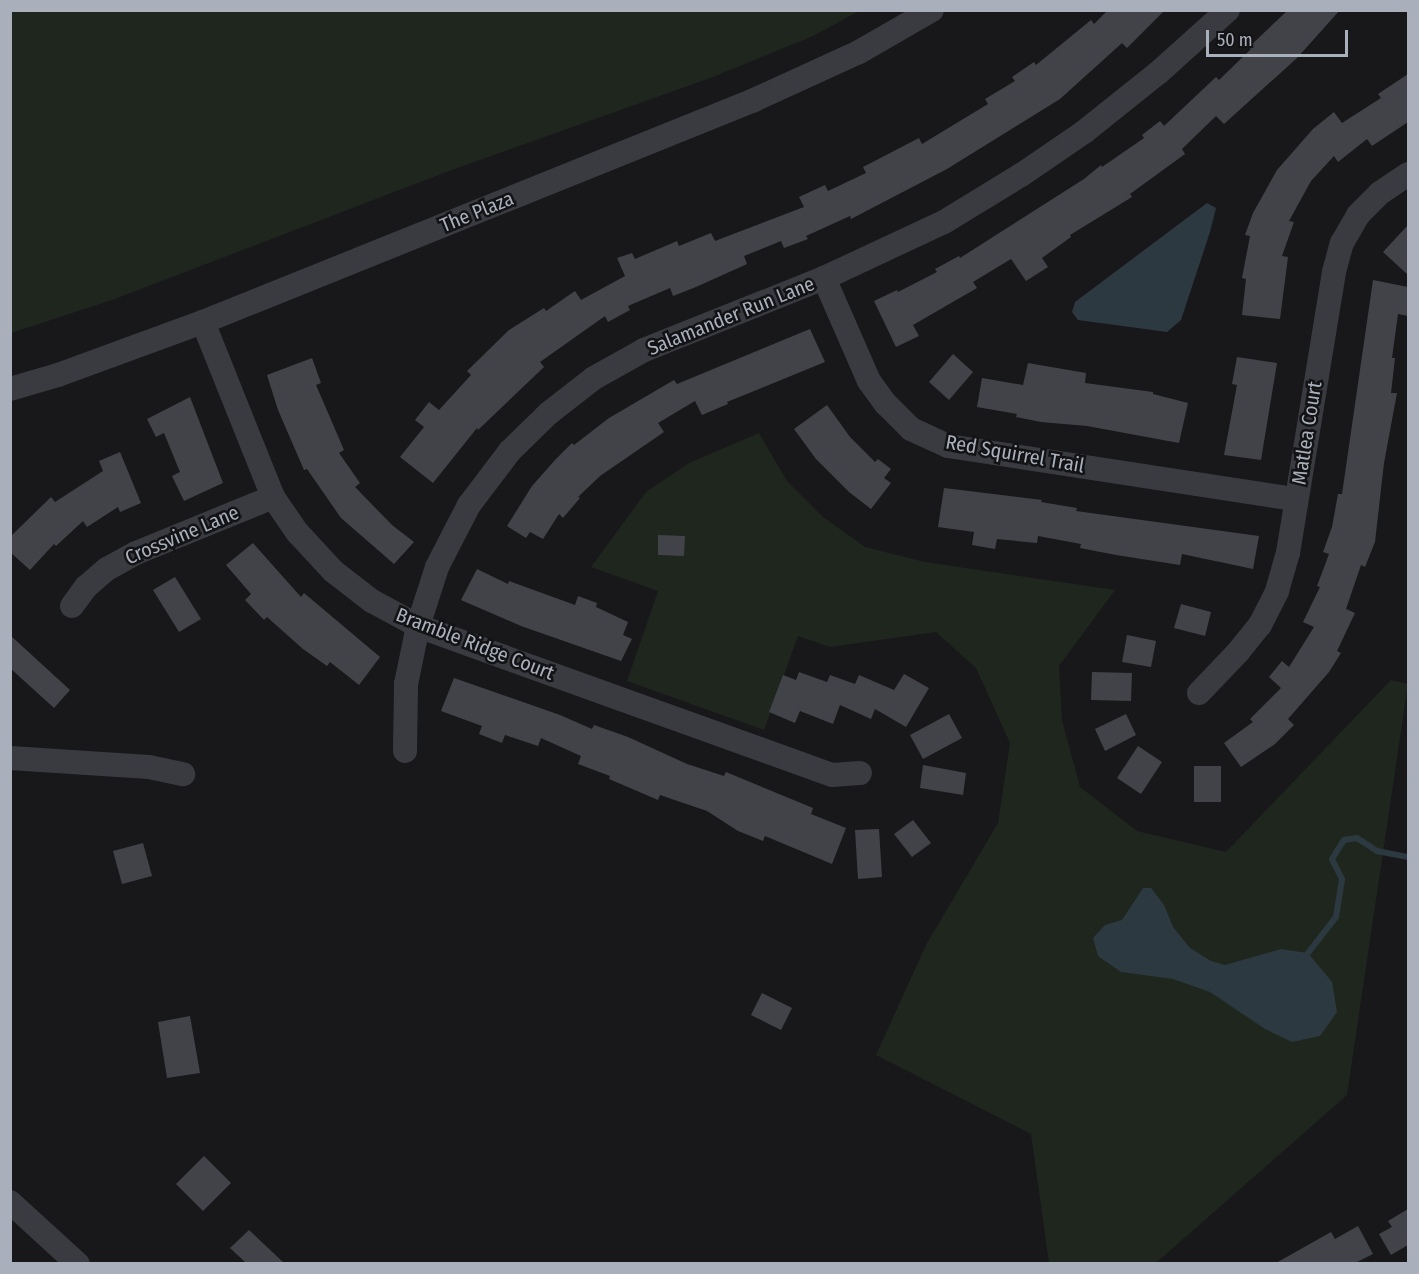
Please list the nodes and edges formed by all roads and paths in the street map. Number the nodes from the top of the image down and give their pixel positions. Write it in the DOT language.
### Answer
graph roads {
  1 [pos="932,10"];
  2 [pos="1228,10"];
  3 [pos="1408,174"];
  4 [pos="824,278"];
  5 [pos="203,322"];
  6 [pos="10,389"];
  7 [pos="273,497"];
  8 [pos="1295,499"];
  9 [pos="72,606"];
  10 [pos="418,626"];
  11 [pos="1199,693"];
  12 [pos="405,751"];
  13 [pos="10,758"];
  14 [pos="860,773"];
  15 [pos="183,774"];
  16 [pos="10,1202"];
  17 [pos="78,1263"];
  1 -- 5 [label="street, The Plaza"];
  2 -- 4 [label="street, Salamander Run Lane"];
  3 -- 8 [label="street, Matlea Court"];
  4 -- 8 [label="street, Red Squirrel Trail"];
  4 -- 10 [label="street, Salamander Run Lane"];
  5 -- 6 [label="street, The Plaza"];
  5 -- 7 [label="street, Bramble Ridge Court"];
  7 -- 9 [label="street, Crossvine Lane"];
  7 -- 10 [label="street, Bramble Ridge Court"];
  8 -- 11 [label="street, Matlea Court"];
  10 -- 12 [label="street, Salamander Run Lane"];
  10 -- 14 [label="street, Bramble Ridge Court"];
  13 -- 15 [label="street"];
  16 -- 17 [label="street"];
}
